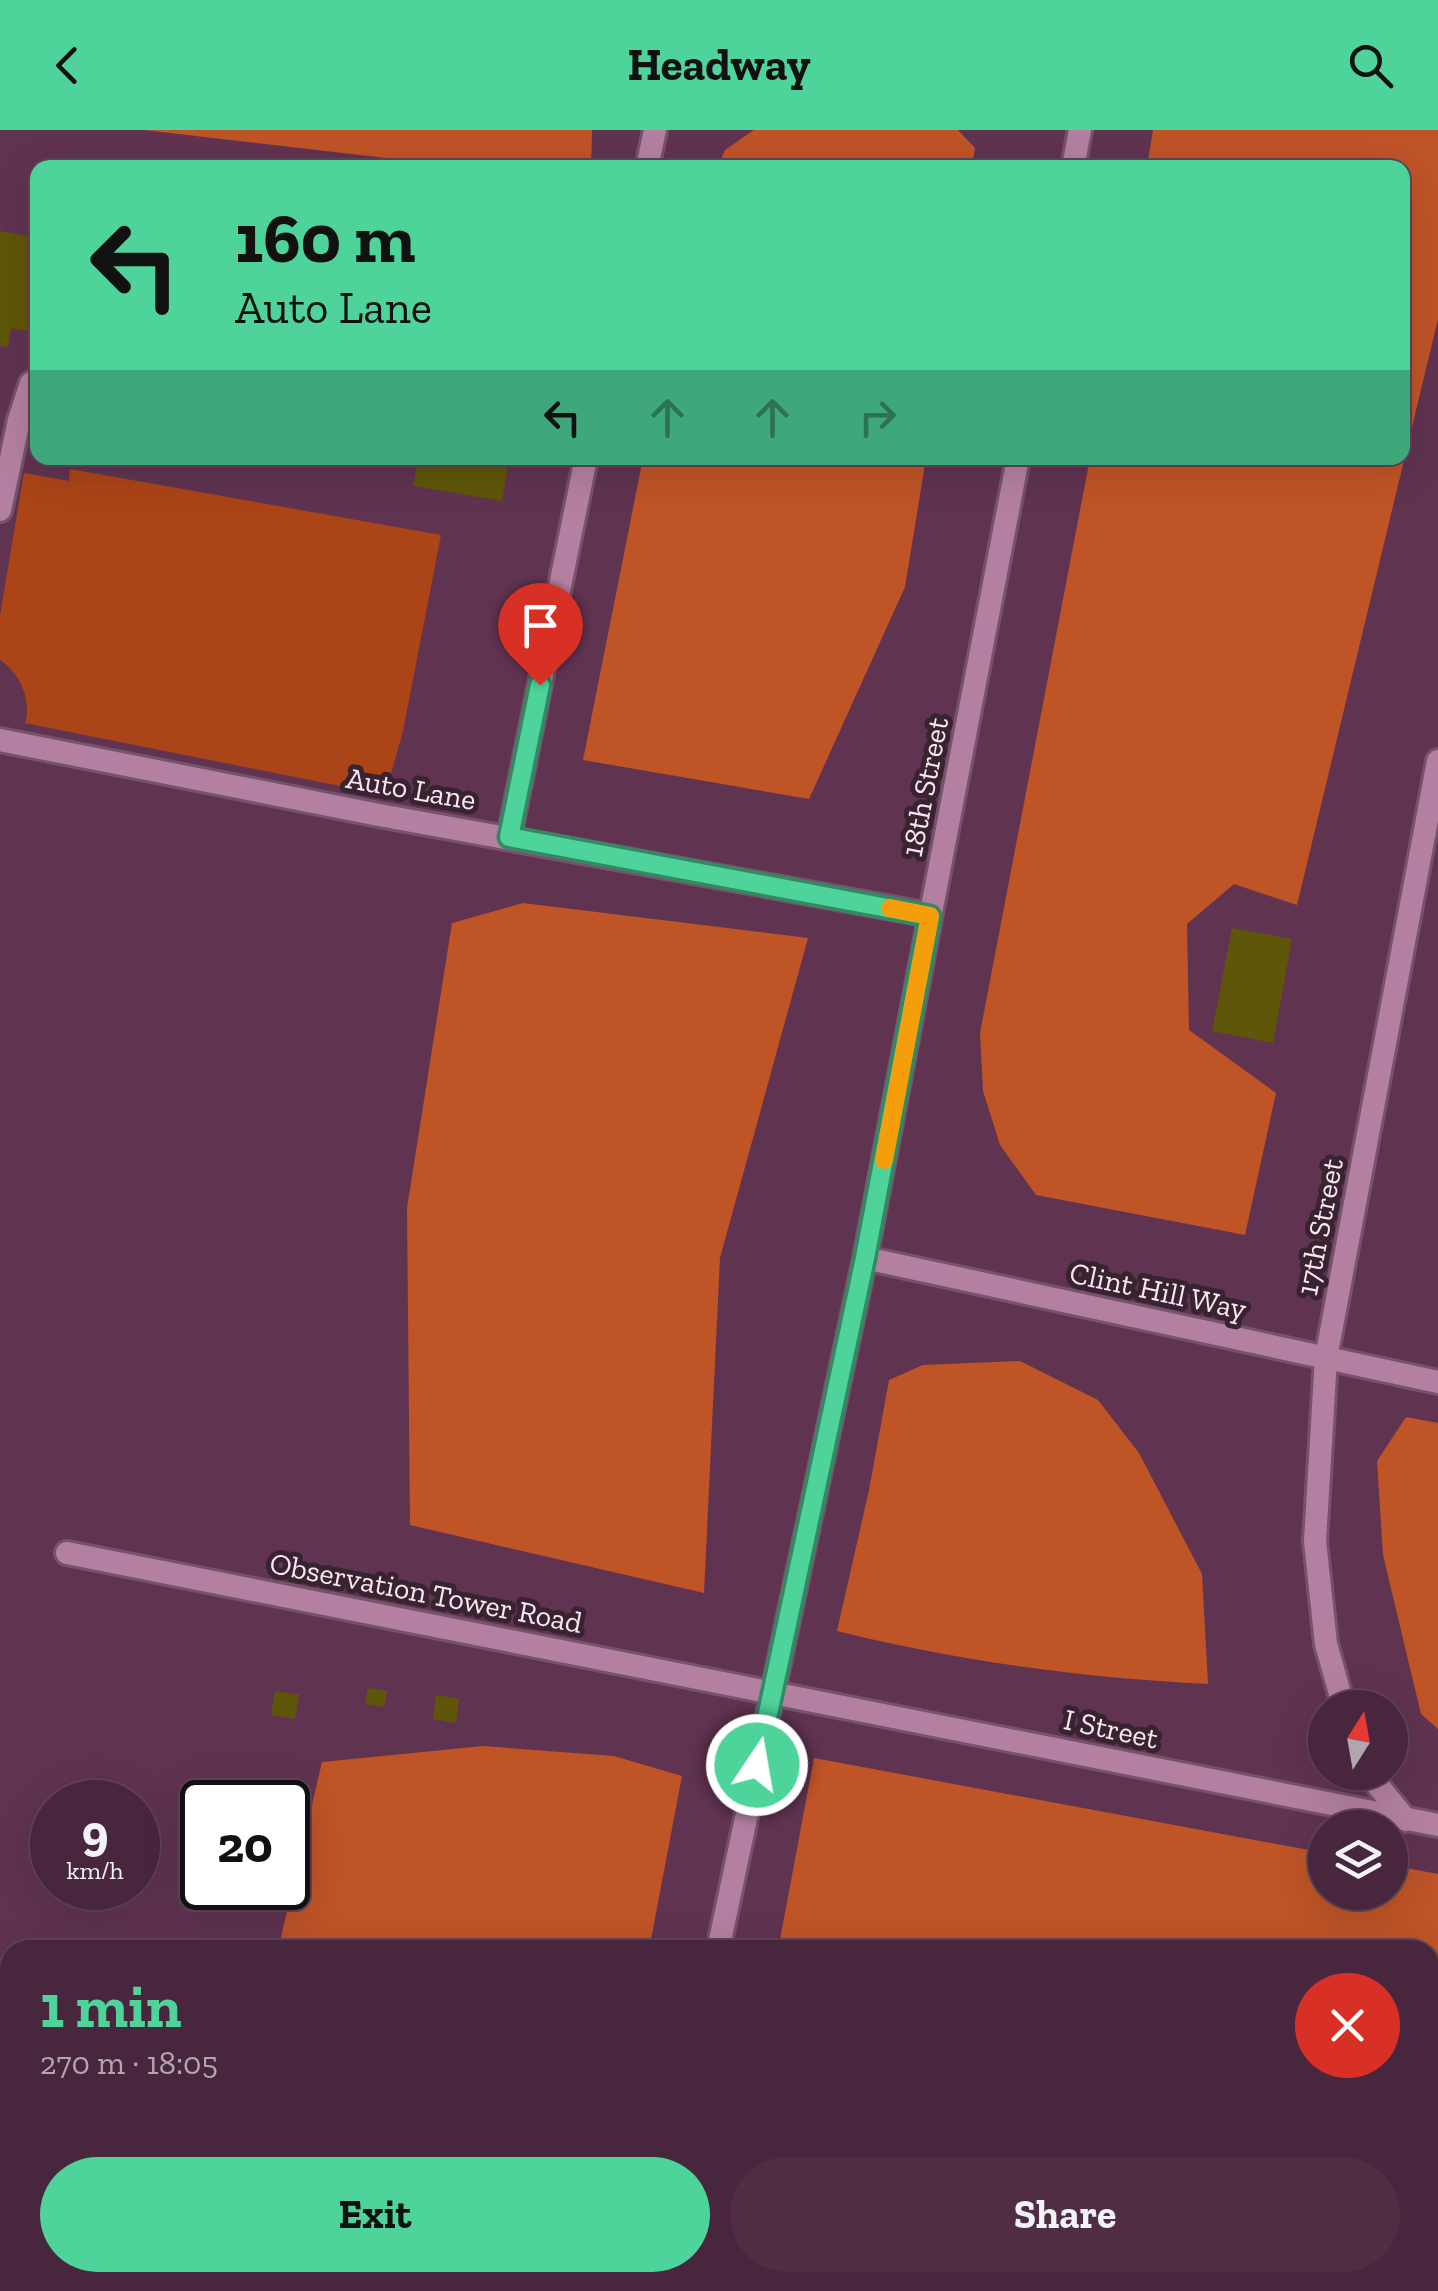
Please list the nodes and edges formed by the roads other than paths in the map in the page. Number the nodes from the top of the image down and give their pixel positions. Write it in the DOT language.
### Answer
graph roads {
  1 [pos="655,130"];
  2 [pos="1080,130"];
  3 [pos="649,160"];
  4 [pos="1074,160"];
  5 [pos="30,391"];
  6 [pos="585,465"];
  7 [pos="1017,465"];
  8 [pos="0,510"];
  9 [pos="0,740"];
  10 [pos="1438,761"];
  11 [pos="509,837"];
  12 [pos="930,916"];
  13 [pos="865,1258"];
  14 [pos="1326,1358"];
  15 [pos="1431,1377"];
  16 [pos="67,1553"];
  17 [pos="1339,1690"];
  18 [pos="773,1691"];
  19 [pos="1382,1790"];
  20 [pos="1357,1810"];
  21 [pos="1398,1810"];
  22 [pos="1408,1820"];
  23 [pos="1438,1825"];
  24 [pos="720,1940"];
  1 -- 3 [label="lane"];
  2 -- 4 [label="lane"];
  5 -- 8 [label="lane"];
  6 -- 11 [label="lane"];
  7 -- 12 [label="lane, 18th Street"];
  9 -- 11 [label="lane, Auto Lane"];
  10 -- 14 [label="lane, 17th Street"];
  11 -- 12 [label="lane, Auto Lane"];
  12 -- 13 [label="lane, 18th Street"];
  13 -- 14 [label="lane, Clint Hill Way"];
  13 -- 18 [label="lane, 18th Street"];
  14 -- 15 [label="lane, Clint Hill Way"];
  14 -- 17 [label="lane, 17th Street"];
  16 -- 18 [label="lane, Observation Tower Road"];
  18 -- 20 [label="lane, I Street"];
  18 -- 24 [label="lane, 18th Street"];
  19 -- 21 [label="lane"];
  22 -- 23 [label="lane, I Street"];
}
